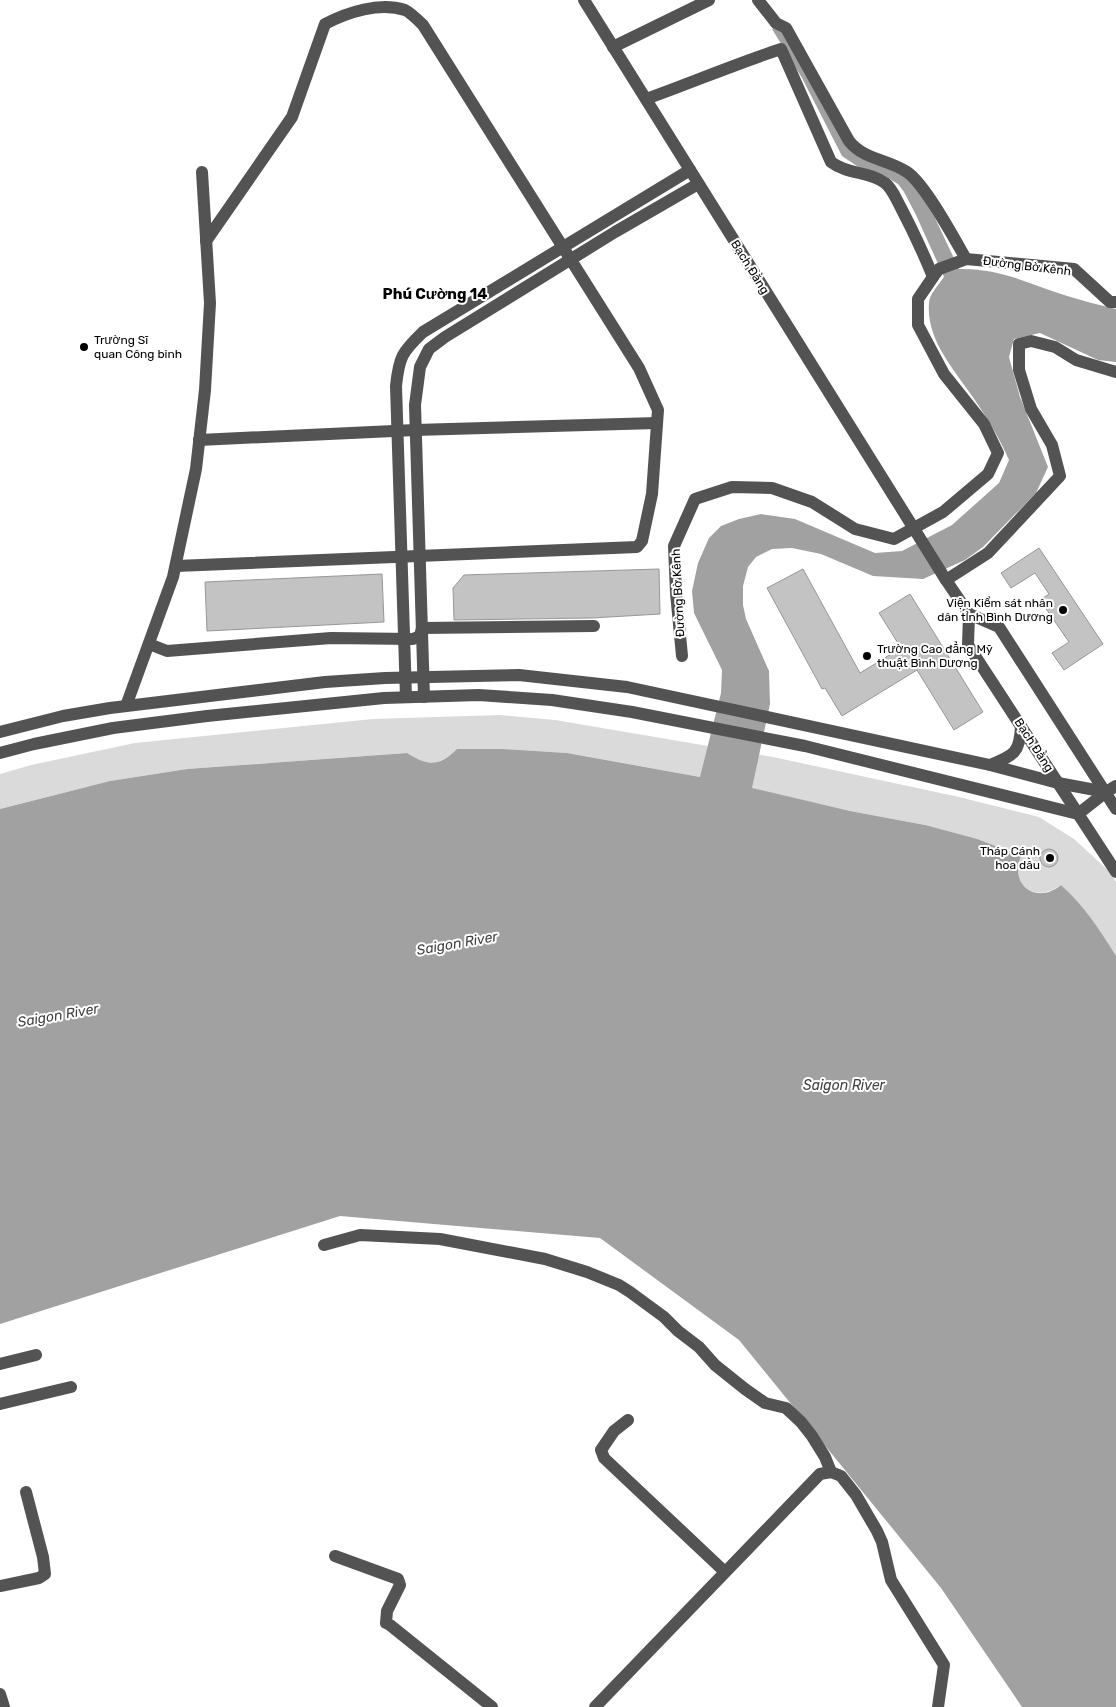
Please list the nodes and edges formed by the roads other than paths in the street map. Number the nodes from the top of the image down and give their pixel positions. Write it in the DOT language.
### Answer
graph roads {
  1 [pos="584,0"];
  2 [pos="709,0"];
  3 [pos="758,0"];
  4 [pos="613,47"];
  5 [pos="646,99"];
  6 [pos="690,170"];
  7 [pos="202,172"];
  8 [pos="698,184"];
  9 [pos="206,241"];
  10 [pos="564,246"];
  11 [pos="572,259"];
  12 [pos="962,260"];
  13 [pos="936,273"];
  14 [pos="1116,302"];
  15 [pos="1116,372"];
  16 [pos="657,423"];
  17 [pos="415,430"];
  18 [pos="397,431"];
  19 [pos="200,440"];
  20 [pos="915,531"];
  21 [pos="420,557"];
  22 [pos="402,558"];
  23 [pos="176,566"];
  24 [pos="946,580"];
  25 [pos="969,614"];
  26 [pos="594,626"];
  27 [pos="422,628"];
  28 [pos="404,638"];
  29 [pos="149,644"];
  30 [pos="682,656"];
  31 [pos="406,677"];
  32 [pos="424,677"];
  33 [pos="406,697"];
  34 [pos="424,697"];
  35 [pos="126,706"];
  36 [pos="1021,726"];
  37 [pos="0,732"];
  38 [pos="0,753"];
  39 [pos="990,765"];
  40 [pos="1058,783"];
  41 [pos="1111,789"];
  42 [pos="1116,808"];
  43 [pos="1078,814"];
  44 [pos="1115,867"];
  45 [pos="324,1245"];
  46 [pos="36,1355"];
  47 [pos="0,1364"];
  48 [pos="71,1387"];
  49 [pos="0,1404"];
  50 [pos="628,1420"];
  51 [pos="831,1472"];
  52 [pos="26,1492"];
  53 [pos="335,1556"];
  54 [pos="725,1572"];
  55 [pos="0,1586"];
  56 [pos="0,1694"];
  57 [pos="4,1707"];
  58 [pos="492,1707"];
  59 [pos="595,1707"];
  60 [pos="938,1707"];
  1 -- 4 [label="street, Bạch Đằng"];
  2 -- 4 [label="street"];
  3 -- 12 [label="street"];
  4 -- 5 [label="street, Bạch Đằng"];
  5 -- 6 [label="street, Bạch Đằng"];
  5 -- 13 [label="street"];
  6 -- 8 [label="street, Bạch Đằng"];
  6 -- 10 [label="street"];
  7 -- 9 [label="street"];
  8 -- 11 [label="street"];
  8 -- 20 [label="street, Bạch Đằng"];
  9 -- 10 [label="street"];
  9 -- 19 [label="street"];
  10 -- 11 [label="street"];
  10 -- 18 [label="street"];
  11 -- 16 [label="street"];
  11 -- 17 [label="street"];
  12 -- 13 [label="street"];
  12 -- 14 [label="street, Đường Bờ Kênh"];
  13 -- 20 [label="street, Đường Bờ Kênh"];
  15 -- 24 [label="street"];
  16 -- 17 [label="street"];
  16 -- 21 [label="street"];
  17 -- 18 [label="street"];
  17 -- 21 [label="street"];
  18 -- 19 [label="street"];
  18 -- 22 [label="street"];
  19 -- 23 [label="street"];
  20 -- 24 [label="street, Bạch Đằng"];
  20 -- 30 [label="street, Đường Bờ Kênh"];
  21 -- 22 [label="street"];
  21 -- 27 [label="street"];
  22 -- 23 [label="street"];
  22 -- 28 [label="street"];
  23 -- 29 [label="street"];
  24 -- 25 [label="street"];
  25 -- 36 [label="street, Bạch Đằng"];
  25 -- 41 [label="street"];
  26 -- 27 [label="street"];
  27 -- 28 [label="street"];
  27 -- 32 [label="street"];
  28 -- 29 [label="street"];
  28 -- 31 [label="street"];
  29 -- 35 [label="street"];
  31 -- 32 [label="street"];
  31 -- 33 [label="street"];
  31 -- 35 [label="street"];
  32 -- 34 [label="street"];
  32 -- 39 [label="street"];
  33 -- 34 [label="street"];
  33 -- 38 [label="street"];
  34 -- 43 [label="street"];
  35 -- 37 [label="street"];
  36 -- 39 [label="street"];
  36 -- 40 [label="street, Bạch Đằng"];
  39 -- 40 [label="street"];
  40 -- 41 [label="street"];
  40 -- 43 [label="street, Bạch Đằng"];
  41 -- 42 [label="street"];
  41 -- 43 [label="street"];
  43 -- 44 [label="street, Bạch Đằng"];
  45 -- 51 [label="street"];
  46 -- 47 [label="street"];
  48 -- 49 [label="street"];
  50 -- 54 [label="street"];
  51 -- 54 [label="street"];
  51 -- 60 [label="street"];
  52 -- 55 [label="street"];
  53 -- 58 [label="street"];
  54 -- 59 [label="street"];
  56 -- 57 [label="street"];
}
